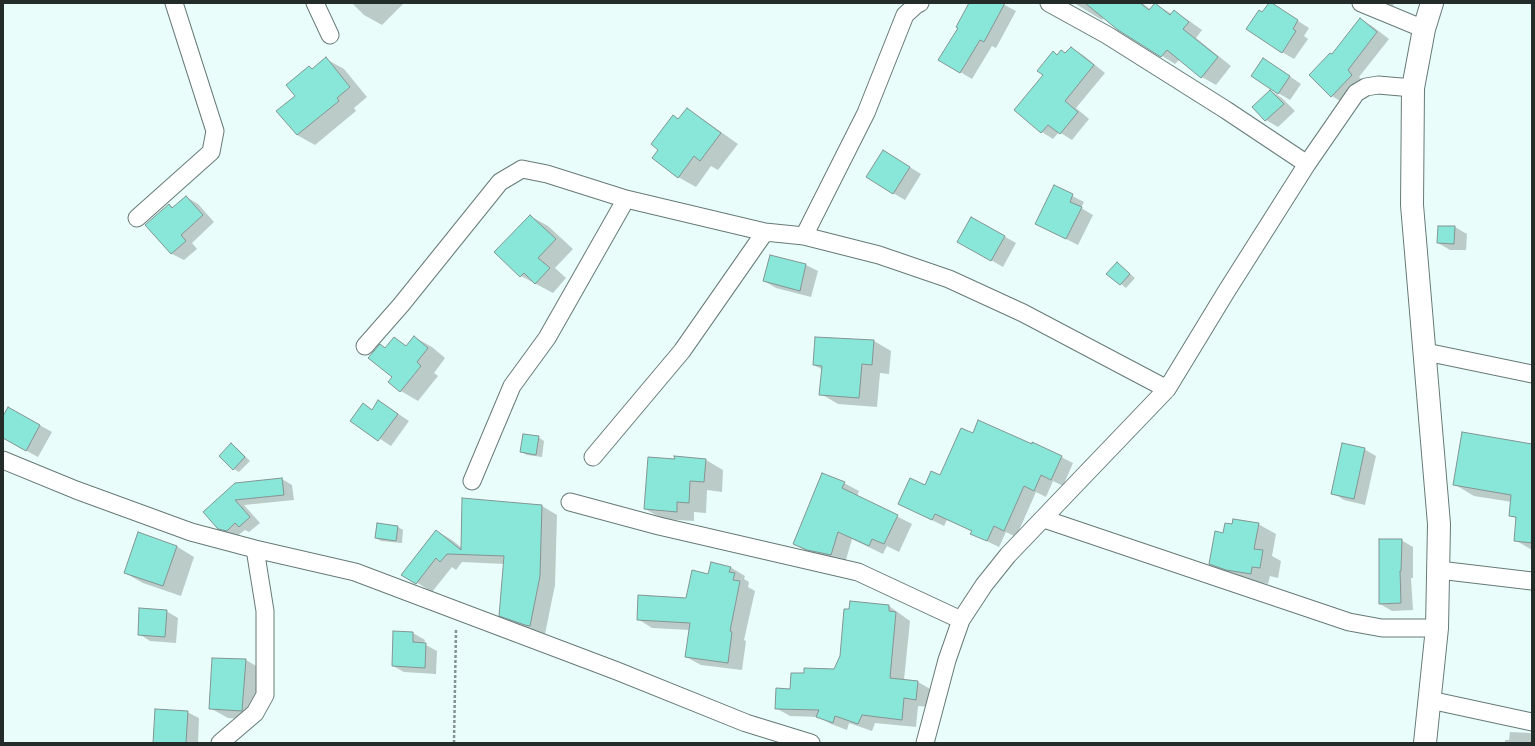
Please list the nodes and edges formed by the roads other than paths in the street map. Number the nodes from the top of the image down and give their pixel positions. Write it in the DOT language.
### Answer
graph roads {
  1 [pos="174,3"];
  2 [pos="315,3"];
  3 [pos="920,3"];
  4 [pos="1049,3"];
  5 [pos="1361,3"];
  6 [pos="1432,3"];
  7 [pos="1424,29"];
  8 [pos="330,35"];
  9 [pos="1412,88"];
  10 [pos="1307,164"];
  11 [pos="626,199"];
  12 [pos="137,218"];
  13 [pos="765,232"];
  14 [pos="804,236"];
  15 [pos="365,346"];
  16 [pos="1426,352"];
  17 [pos="1532,374"];
  18 [pos="1166,389"];
  19 [pos="593,456"];
  20 [pos="3,460"];
  21 [pos="472,481"];
  22 [pos="570,502"];
  23 [pos="1044,519"];
  24 [pos="255,549"];
  25 [pos="1439,570"];
  26 [pos="1532,581"];
  27 [pos="960,620"];
  28 [pos="1437,628"];
  29 [pos="1430,700"];
  30 [pos="1532,722"];
  31 [pos="220,743"];
  32 [pos="810,743"];
  33 [pos="925,743"];
  34 [pos="1425,743"];
  1 -- 12 [label="street"];
  2 -- 8 [label="street"];
  3 -- 14 [label="street"];
  4 -- 10 [label="street"];
  5 -- 7 [label="street"];
  6 -- 7 [label="street"];
  7 -- 9 [label="street"];
  9 -- 10 [label="street"];
  9 -- 16 [label="street"];
  10 -- 18 [label="street"];
  11 -- 13 [label="street"];
  11 -- 15 [label="street"];
  11 -- 21 [label="street"];
  13 -- 14 [label="street"];
  13 -- 19 [label="street"];
  14 -- 18 [label="street"];
  16 -- 17 [label="street"];
  16 -- 25 [label="street"];
  18 -- 23 [label="street"];
  20 -- 24 [label="street"];
  22 -- 27 [label="street"];
  23 -- 27 [label="street"];
  23 -- 28 [label="street"];
  24 -- 31 [label="street"];
  24 -- 32 [label="street"];
  25 -- 26 [label="street"];
  25 -- 28 [label="street"];
  27 -- 33 [label="street"];
  28 -- 29 [label="street"];
  29 -- 30 [label="street"];
  29 -- 34 [label="street"];
}
